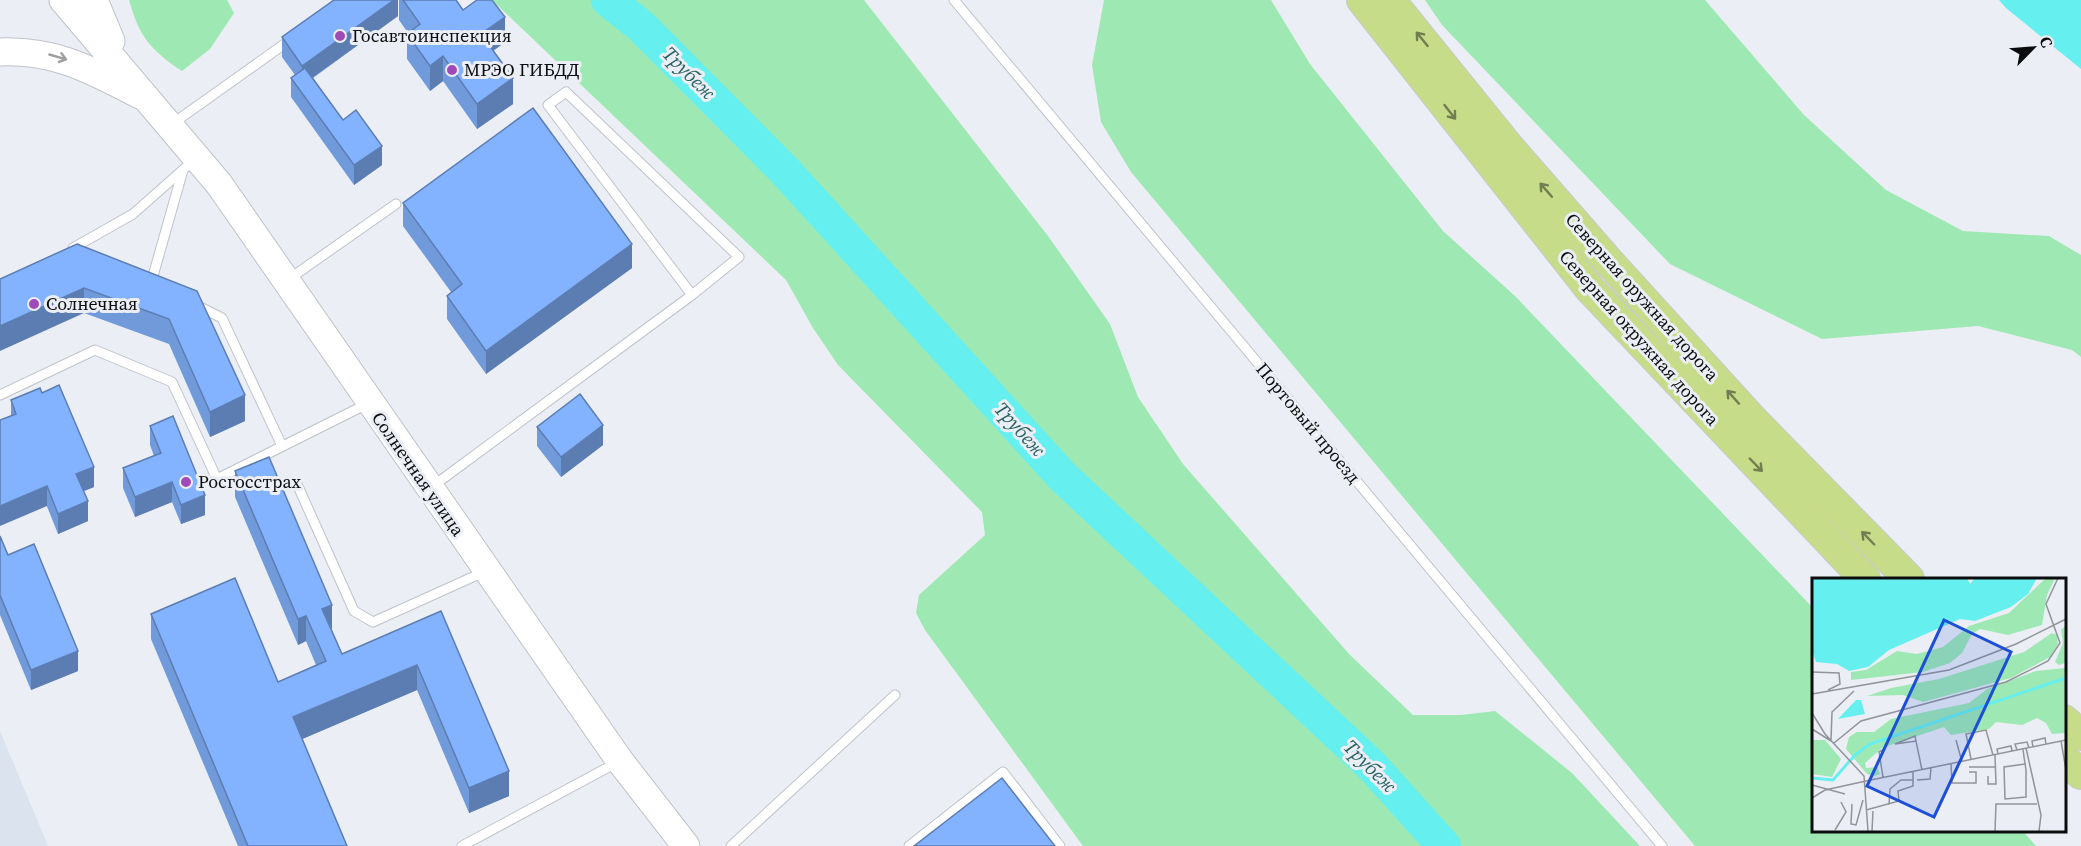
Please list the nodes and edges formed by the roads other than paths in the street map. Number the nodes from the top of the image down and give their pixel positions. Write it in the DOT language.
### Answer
graph roads {
  1 [pos="63,0"];
  2 [pos="94,0"];
  3 [pos="954,0"];
  4 [pos="1362,0"];
  5 [pos="1390,0"];
  6 [pos="298,34"];
  7 [pos="0,52"];
  8 [pos="124,70"];
  9 [pos="151,101"];
  10 [pos="170,125"];
  11 [pos="190,164"];
  12 [pos="396,204"];
  13 [pos="83,253"];
  14 [pos="141,280"];
  15 [pos="287,280"];
  16 [pos="150,285"];
  17 [pos="161,289"];
  18 [pos="692,295"];
  19 [pos="192,304"];
  20 [pos="0,395"];
  21 [pos="369,403"];
  22 [pos="282,446"];
  23 [pos="297,484"];
  24 [pos="429,490"];
  25 [pos="486,571"];
  26 [pos="1864,578"];
  27 [pos="1908,578"];
  28 [pos="895,695"];
  29 [pos="2066,722"];
  30 [pos="2081,735"];
  31 [pos="620,761"];
  32 [pos="2066,761"];
  33 [pos="2081,774"];
  34 [pos="462,846"];
  35 [pos="686,846"];
  36 [pos="732,846"];
  37 [pos="909,846"];
  38 [pos="1060,846"];
  39 [pos="1662,846"];
  1 -- 8 [label="main road, Солнечная улица"];
  2 -- 8 [label="main road"];
  3 -- 39 [label="lane, Портовый проезд"];
  4 -- 26 [label="main road, Северная окружная дорога, one-way"];
  27 -- 5 [label="main road, Северная оружная дорога, one-way"];
  6 -- 10 [label="lane"];
  7 -- 9 [label="main road, Солнечная улица, one-way"];
  8 -- 9 [label="main road, Солнечная улица"];
  9 -- 10 [label="main road, Солнечная улица"];
  10 -- 11 [label="main road, Солнечная улица"];
  11 -- 13 [label="lane"];
  11 -- 15 [label="main road, Солнечная улица"];
  11 -- 16 [label="lane"];
  12 -- 15 [label="lane"];
  14 -- 16 [label="lane"];
  15 -- 21 [label="main road, Солнечная улица"];
  16 -- 17 [label="lane"];
  18 -- 18 [label="lane"];
  18 -- 24 [label="lane"];
  19 -- 22 [label="lane"];
  20 -- 22 [label="lane"];
  21 -- 22 [label="lane"];
  21 -- 24 [label="main road, Солнечная улица"];
  23 -- 25 [label="lane"];
  24 -- 25 [label="main road, Солнечная улица"];
  25 -- 31 [label="main road, Солнечная улица"];
  28 -- 36 [label="lane"];
  29 -- 30 [label="main road"];
  31 -- 34 [label="lane"];
  31 -- 35 [label="main road, Солнечная улица"];
  32 -- 33 [label="main road"];
  37 -- 38 [label="lane"];
}
